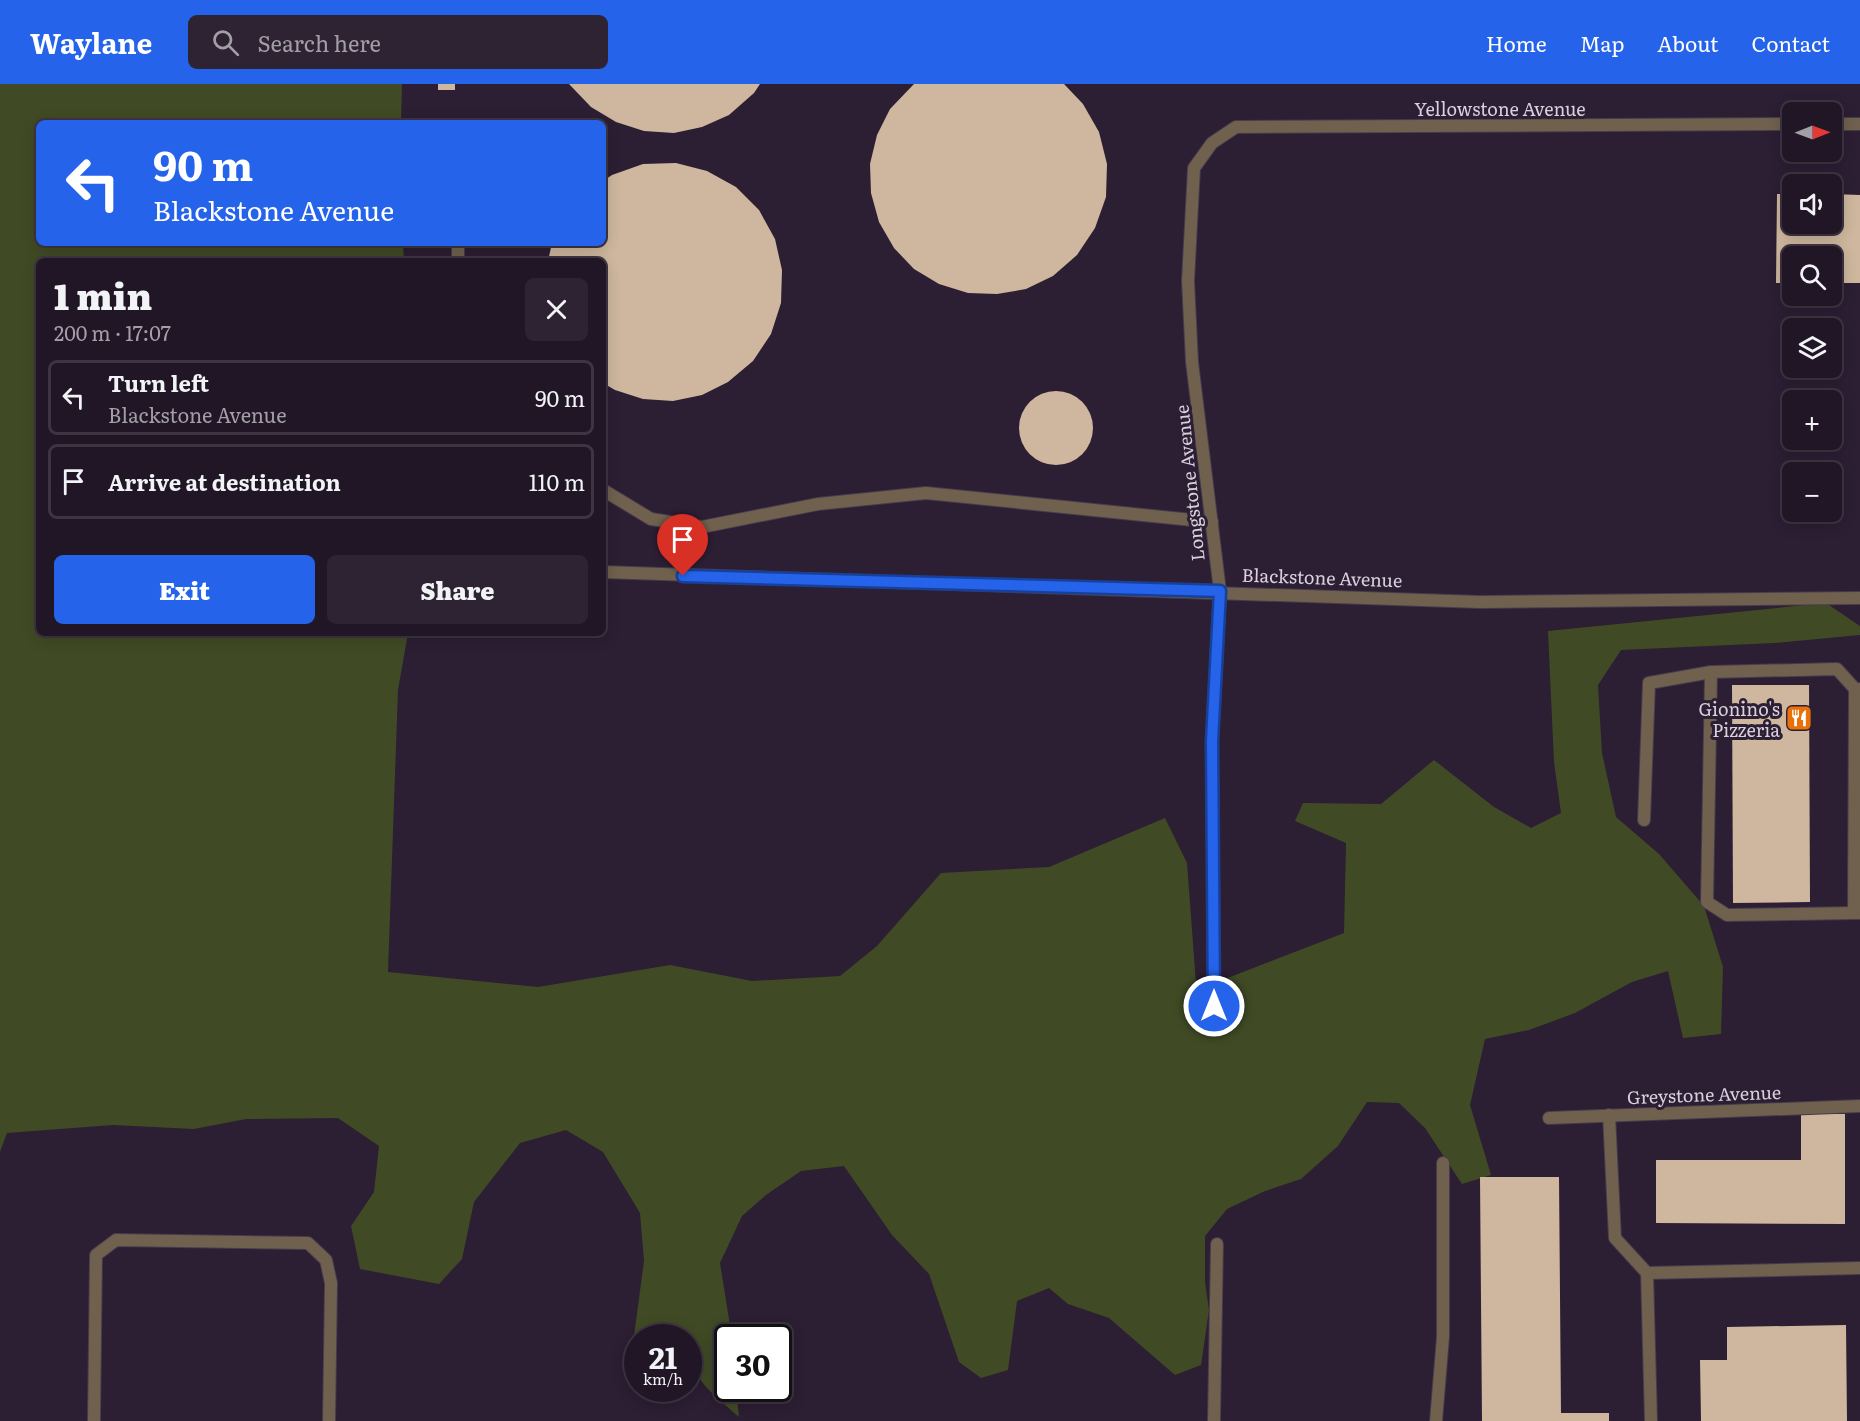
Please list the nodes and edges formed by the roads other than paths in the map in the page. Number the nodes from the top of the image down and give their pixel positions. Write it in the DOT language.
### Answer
graph roads {
  1 [pos="1782,124"];
  2 [pos="1842,124"];
  3 [pos="1860,124"];
  4 [pos="1212,143"];
  5 [pos="606,492"];
  6 [pos="1212,522"];
  7 [pos="606,572"];
  8 [pos="1220,591"];
  9 [pos="1860,598"];
  10 [pos="1711,672"];
  11 [pos="1857,689"];
  12 [pos="1644,820"];
  13 [pos="1857,913"];
  14 [pos="1214,1006"];
  15 [pos="1860,1106"];
  16 [pos="1609,1115"];
  17 [pos="1549,1118"];
  18 [pos="1443,1163"];
  19 [pos="1217,1244"];
  20 [pos="1860,1268"];
  21 [pos="1647,1273"];
  22 [pos="94,1421"];
  23 [pos="329,1421"];
  24 [pos="1214,1421"];
  25 [pos="1436,1421"];
  26 [pos="1651,1421"];
  1 -- 4 [label="street, Yellowstone Avenue"];
  2 -- 3 [label="street"];
  4 -- 6 [label="street, Longstone Avenue"];
  5 -- 6 [label="street"];
  6 -- 8 [label="street, Longstone Avenue"];
  7 -- 8 [label="street, Blackstone Avenue"];
  8 -- 9 [label="street, Blackstone Avenue"];
  8 -- 14 [label="street, Longstone Avenue"];
  10 -- 11 [label="street"];
  10 -- 12 [label="street"];
  10 -- 13 [label="street"];
  11 -- 13 [label="street"];
  15 -- 16 [label="street, Greystone Avenue"];
  16 -- 17 [label="street, Greystone Avenue"];
  16 -- 21 [label="street"];
  18 -- 25 [label="street"];
  19 -- 24 [label="street"];
  20 -- 21 [label="street"];
  21 -- 26 [label="street"];
  22 -- 23 [label="street"];
}
